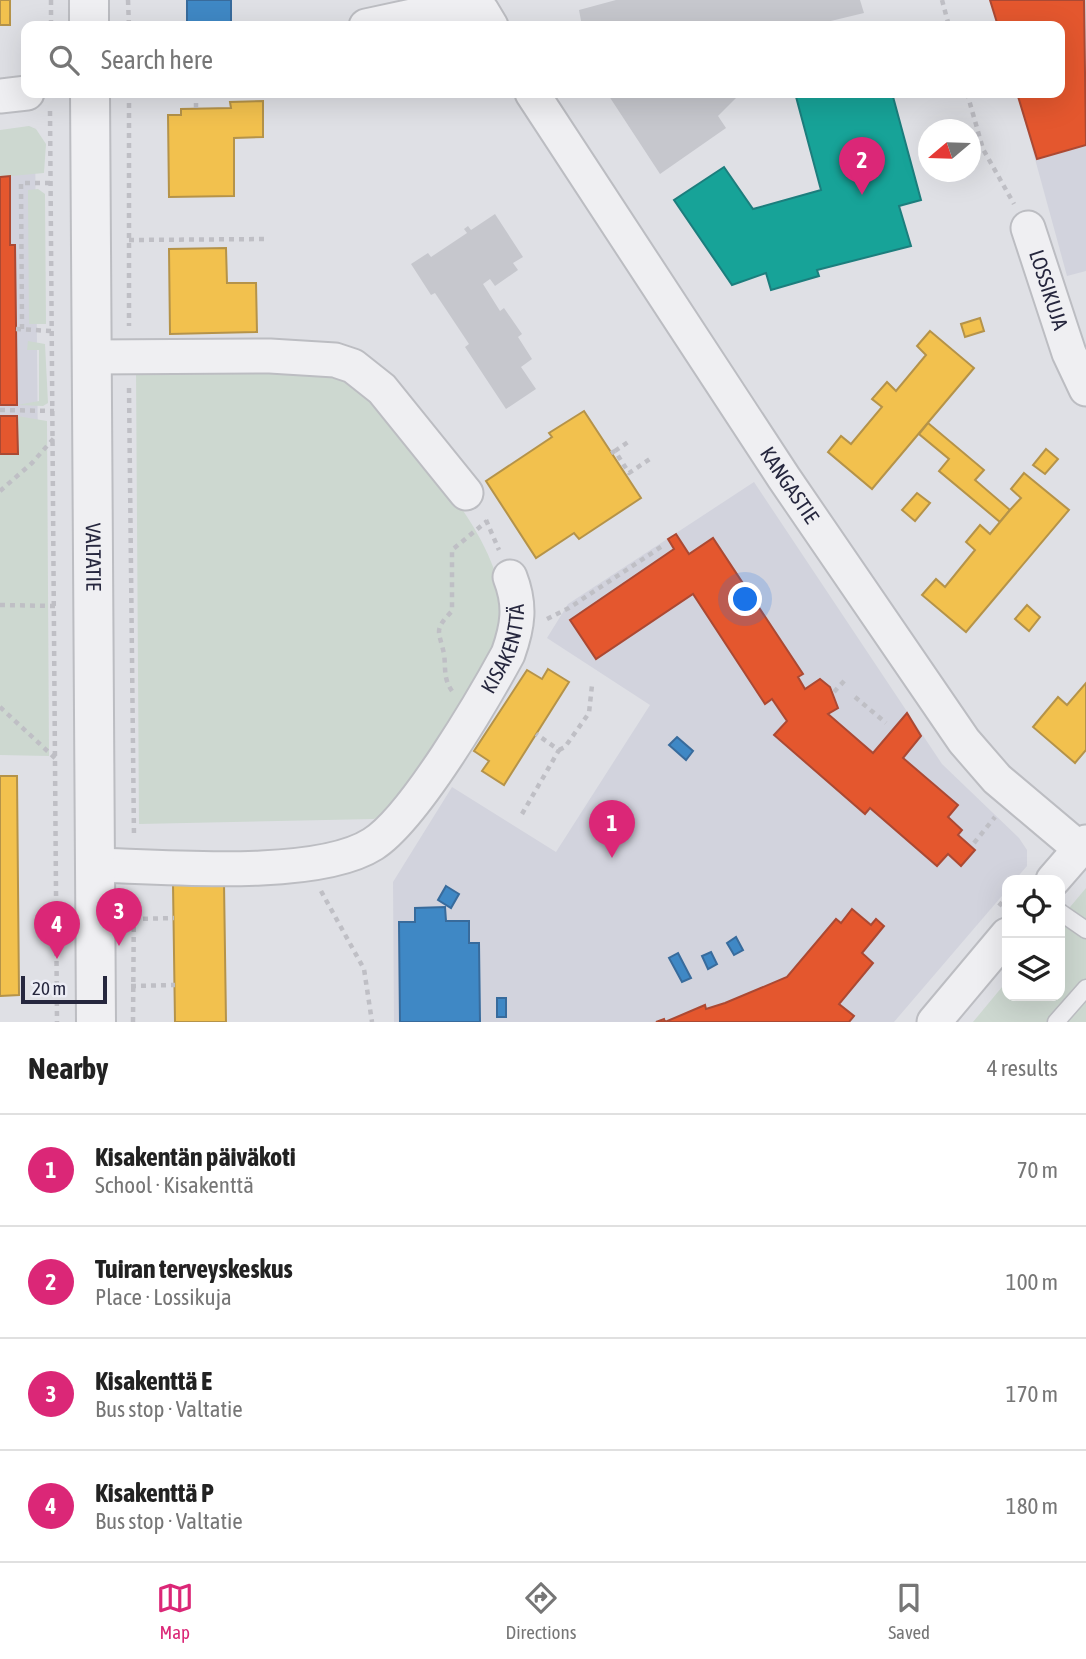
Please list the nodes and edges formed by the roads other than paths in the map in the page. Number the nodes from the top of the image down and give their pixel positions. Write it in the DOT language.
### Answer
graph roads {
  1 [pos="89,0"];
  2 [pos="89,21"];
  3 [pos="389,21"];
  4 [pos="488,21"];
  5 [pos="0,96"];
  6 [pos="21,97"];
  7 [pos="89,98"];
  8 [pos="535,98"];
  9 [pos="1028,228"];
  10 [pos="91,358"];
  11 [pos="1086,389"];
  12 [pos="466,493"];
  13 [pos="510,577"];
  14 [pos="1083,845"];
  15 [pos="95,865"];
  16 [pos="1057,875"];
  17 [pos="1065,915"];
  18 [pos="1086,930"];
  19 [pos="1004,938"];
  20 [pos="1086,988"];
  21 [pos="96,1022"];
  22 [pos="934,1022"];
  23 [pos="1056,1022"];
  1 -- 2 [label="street"];
  3 -- 4 [label="street"];
  5 -- 6 [label="street"];
  7 -- 10 [label="street, VALTATIE"];
  8 -- 14 [label="street, KANGASTIE"];
  9 -- 11 [label="street, LOSSIKUJA"];
  10 -- 12 [label="street"];
  10 -- 15 [label="street, VALTATIE"];
  13 -- 15 [label="street, KISAKENTTÄ"];
  14 -- 16 [label="street"];
  15 -- 21 [label="street, VALTATIE"];
  17 -- 18 [label="lane"];
  19 -- 22 [label="street"];
  20 -- 23 [label="lane"];
}
